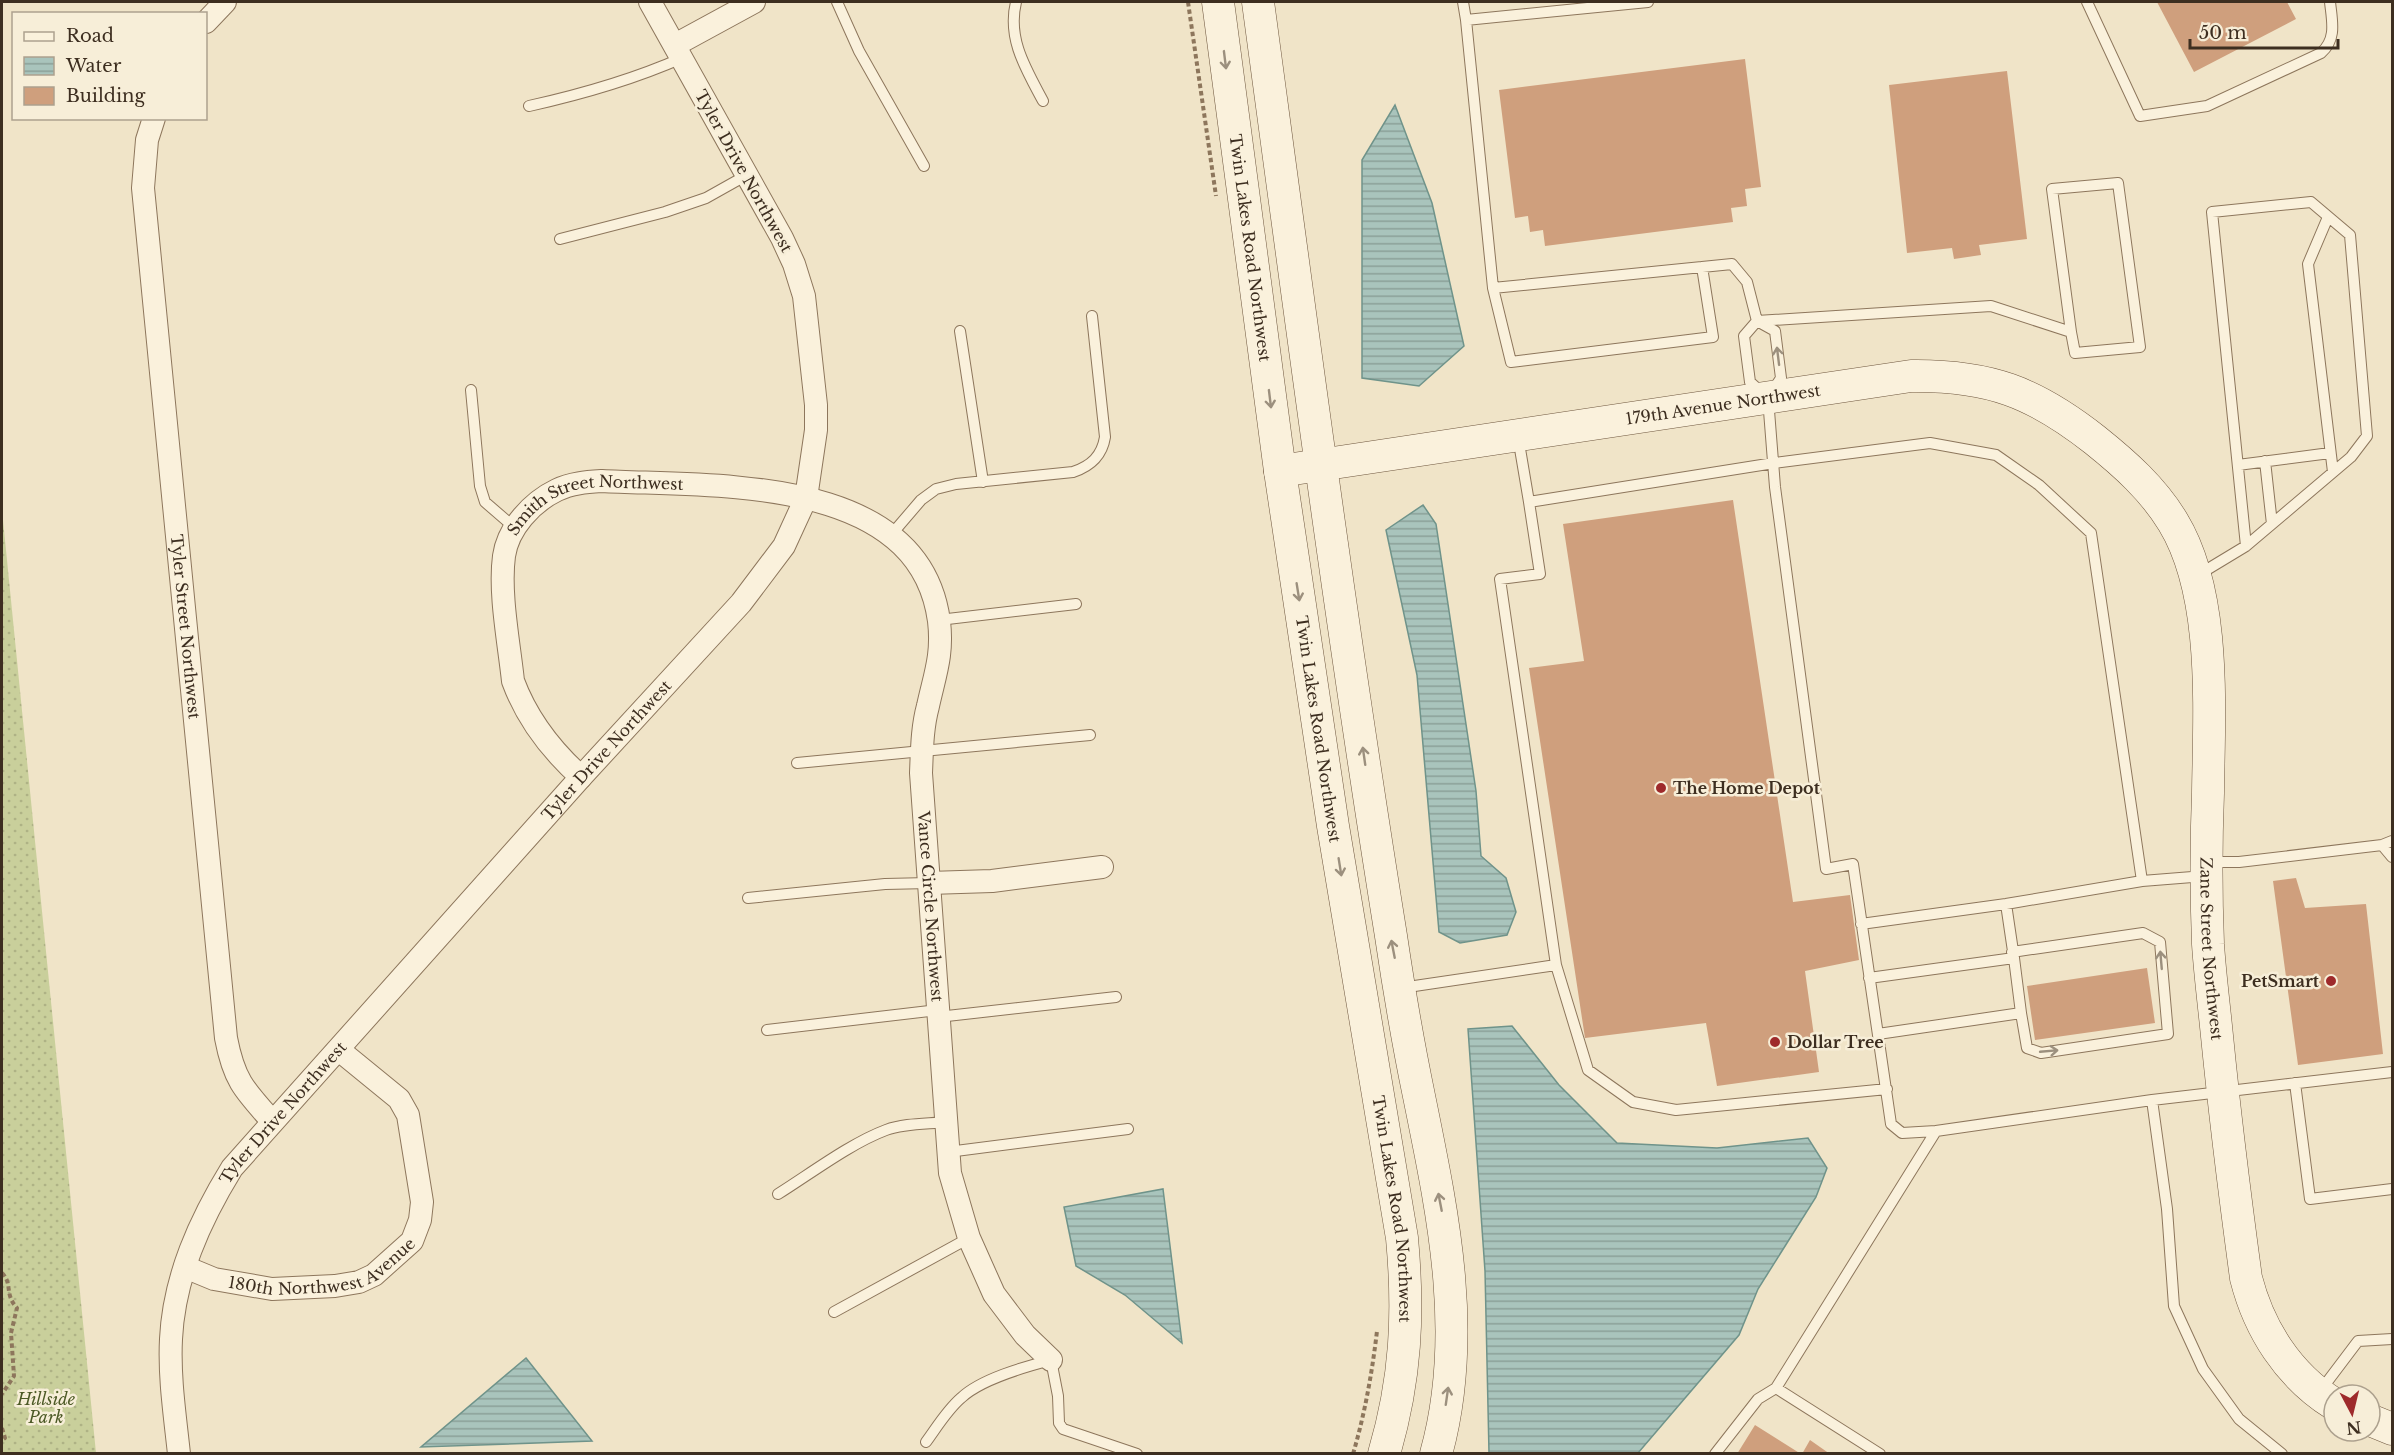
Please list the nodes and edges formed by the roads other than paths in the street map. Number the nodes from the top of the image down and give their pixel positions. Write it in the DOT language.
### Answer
graph roads {
  1 [pos="225,2"];
  2 [pos="650,2"];
  3 [pos="754,2"];
  4 [pos="837,2"];
  5 [pos="1016,2"];
  6 [pos="1218,2"];
  7 [pos="1258,2"];
  8 [pos="1463,2"];
  9 [pos="1648,2"];
  10 [pos="2087,2"];
  11 [pos="2330,2"];
  12 [pos="1466,20"];
  13 [pos="207,21"];
  14 [pos="678,51"];
  15 [pos="1043,101"];
  16 [pos="530,106"];
  17 [pos="153,120"];
  18 [pos="924,166"];
  19 [pos="747,175"];
  20 [pos="2328,216"];
  21 [pos="560,239"];
  22 [pos="1702,267"];
  23 [pos="1493,288"];
  24 [pos="1092,316"];
  25 [pos="1757,321"];
  26 [pos="960,331"];
  27 [pos="2072,332"];
  28 [pos="471,390"];
  29 [pos="1768,398"];
  30 [pos="1517,434"];
  31 [pos="2330,453"];
  32 [pos="2265,461"];
  33 [pos="1774,463"];
  34 [pos="1320,465"];
  35 [pos="2238,465"];
  36 [pos="1280,471"];
  37 [pos="2333,472"];
  38 [pos="2139,478"];
  39 [pos="983,482"];
  40 [pos="806,498"];
  41 [pos="1530,502"];
  42 [pos="2272,524"];
  43 [pos="515,528"];
  44 [pos="891,535"];
  45 [pos="2246,546"];
  46 [pos="2195,577"];
  47 [pos="1076,604"];
  48 [pos="939,620"];
  49 [pos="1090,735"];
  50 [pos="922,753"];
  51 [pos="797,763"];
  52 [pos="580,777"];
  53 [pos="2387,843"];
  54 [pos="2392,857"];
  55 [pos="1102,867"];
  56 [pos="2206,869"];
  57 [pos="2142,881"];
  58 [pos="929,883"];
  59 [pos="748,898"];
  60 [pos="2006,903"];
  61 [pos="1861,924"];
  62 [pos="2013,955"];
  63 [pos="1556,965"];
  64 [pos="1869,978"];
  65 [pos="1400,988"];
  66 [pos="1116,997"];
  67 [pos="2021,1012"];
  68 [pos="938,1013"];
  69 [pos="767,1030"];
  70 [pos="1878,1034"];
  71 [pos="339,1050"];
  72 [pos="2392,1072"];
  73 [pos="2295,1083"];
  74 [pos="1887,1089"];
  75 [pos="2222,1093"];
  76 [pos="2152,1100"];
  77 [pos="272,1121"];
  78 [pos="946,1122"];
  79 [pos="1128,1129"];
  80 [pos="1936,1131"];
  81 [pos="948,1152"];
  82 [pos="2392,1189"];
  83 [pos="778,1194"];
  84 [pos="969,1238"];
  85 [pos="185,1267"];
  86 [pos="834,1312"];
  87 [pos="2392,1339"];
  88 [pos="1050,1360"];
  89 [pos="2335,1383"];
  90 [pos="1776,1388"];
  91 [pos="2322,1396"];
  92 [pos="926,1442"];
  93 [pos="179,1454"];
  94 [pos="1137,1454"];
  95 [pos="1384,1454"];
  96 [pos="1436,1454"];
  97 [pos="1715,1454"];
  98 [pos="1880,1454"];
  99 [pos="2282,1454"];
  1 -- 13 [label="street"];
  2 -- 14 [label="street, Tyler Drive Northwest"];
  3 -- 14 [label="street"];
  4 -- 18 [label="lane"];
  5 -- 15 [label="lane"];
  6 -- 36 [label="street, Twin Lakes Road Northwest, one-way"];
  7 -- 34 [label="street"];
  8 -- 12 [label="lane"];
  9 -- 12 [label="lane"];
  10 -- 11 [label="lane"];
  12 -- 23 [label="lane"];
  14 -- 16 [label="lane"];
  14 -- 19 [label="street, Tyler Drive Northwest"];
  17 -- 77 [label="street, Tyler Street Northwest"];
  19 -- 21 [label="lane"];
  19 -- 40 [label="street, Tyler Drive Northwest"];
  20 -- 31 [label="lane"];
  20 -- 35 [label="lane"];
  20 -- 37 [label="lane"];
  22 -- 23 [label="lane"];
  22 -- 23 [label="lane"];
  22 -- 25 [label="lane"];
  24 -- 39 [label="lane"];
  25 -- 27 [label="lane"];
  25 -- 29 [label="lane"];
  29 -- 25 [label="lane, one-way"];
  26 -- 39 [label="lane"];
  27 -- 27 [label="lane"];
  28 -- 43 [label="lane"];
  29 -- 30 [label="street, 179th Avenue Northwest"];
  29 -- 33 [label="lane"];
  29 -- 38 [label="street, 179th Avenue Northwest"];
  30 -- 34 [label="street, 179th Avenue Northwest"];
  30 -- 41 [label="lane"];
  31 -- 32 [label="lane"];
  31 -- 37 [label="lane"];
  32 -- 35 [label="lane"];
  32 -- 42 [label="lane"];
  33 -- 41 [label="lane"];
  33 -- 57 [label="lane"];
  33 -- 61 [label="lane"];
  34 -- 36 [label="street, 179th Avenue Northwest"];
  65 -- 34 [label="street, one-way"];
  35 -- 45 [label="lane"];
  36 -- 95 [label="street, Twin Lakes Road Northwest, one-way"];
  37 -- 42 [label="lane"];
  38 -- 46 [label="street, Zane Street Northwest"];
  39 -- 44 [label="lane"];
  40 -- 43 [label="street, Smith Street Northwest"];
  40 -- 44 [label="street, Vance Circle Northwest"];
  40 -- 52 [label="street, Tyler Drive Northwest"];
  41 -- 63 [label="lane"];
  42 -- 45 [label="lane"];
  43 -- 52 [label="street, Smith Street Northwest"];
  44 -- 48 [label="street, Vance Circle Northwest"];
  45 -- 46 [label="lane"];
  46 -- 56 [label="street, Zane Street Northwest"];
  47 -- 48 [label="lane"];
  48 -- 50 [label="street, Vance Circle Northwest"];
  49 -- 50 [label="lane"];
  50 -- 51 [label="lane"];
  50 -- 58 [label="street, Vance Circle Northwest"];
  52 -- 71 [label="street, Tyler Drive Northwest"];
  53 -- 54 [label="lane"];
  53 -- 56 [label="lane"];
  55 -- 58 [label="street"];
  56 -- 57 [label="lane"];
  56 -- 75 [label="street, Zane Street Northwest"];
  57 -- 60 [label="lane"];
  58 -- 59 [label="lane"];
  58 -- 68 [label="street, Vance Circle Northwest"];
  60 -- 61 [label="lane"];
  60 -- 62 [label="lane"];
  61 -- 64 [label="lane"];
  62 -- 64 [label="lane"];
  62 -- 67 [label="lane"];
  67 -- 62 [label="lane, one-way"];
  63 -- 65 [label="lane"];
  63 -- 74 [label="lane"];
  64 -- 70 [label="lane"];
  96 -- 65 [label="street, one-way"];
  66 -- 68 [label="lane"];
  67 -- 70 [label="lane"];
  68 -- 69 [label="lane"];
  68 -- 78 [label="street, Vance Circle Northwest"];
  70 -- 74 [label="lane"];
  71 -- 77 [label="street, Tyler Drive Northwest"];
  71 -- 85 [label="street, 180th Northwest Avenue"];
  72 -- 73 [label="lane"];
  73 -- 75 [label="lane"];
  73 -- 82 [label="lane"];
  74 -- 80 [label="lane"];
  75 -- 76 [label="lane"];
  75 -- 91 [label="street, Zane Street Northwest"];
  76 -- 80 [label="lane"];
  76 -- 99 [label="lane"];
  77 -- 85 [label="street, Tyler Drive Northwest"];
  78 -- 81 [label="street, Vance Circle Northwest"];
  78 -- 83 [label="lane"];
  79 -- 81 [label="lane"];
  80 -- 90 [label="lane"];
  81 -- 84 [label="street, Vance Circle Northwest"];
  84 -- 86 [label="lane"];
  84 -- 88 [label="street, Vance Circle Northwest"];
  85 -- 93 [label="street, Tyler Drive Northwest"];
  87 -- 89 [label="lane"];
  88 -- 92 [label="lane"];
  88 -- 94 [label="lane"];
  90 -- 97 [label="lane"];
  90 -- 98 [label="lane"];
}
